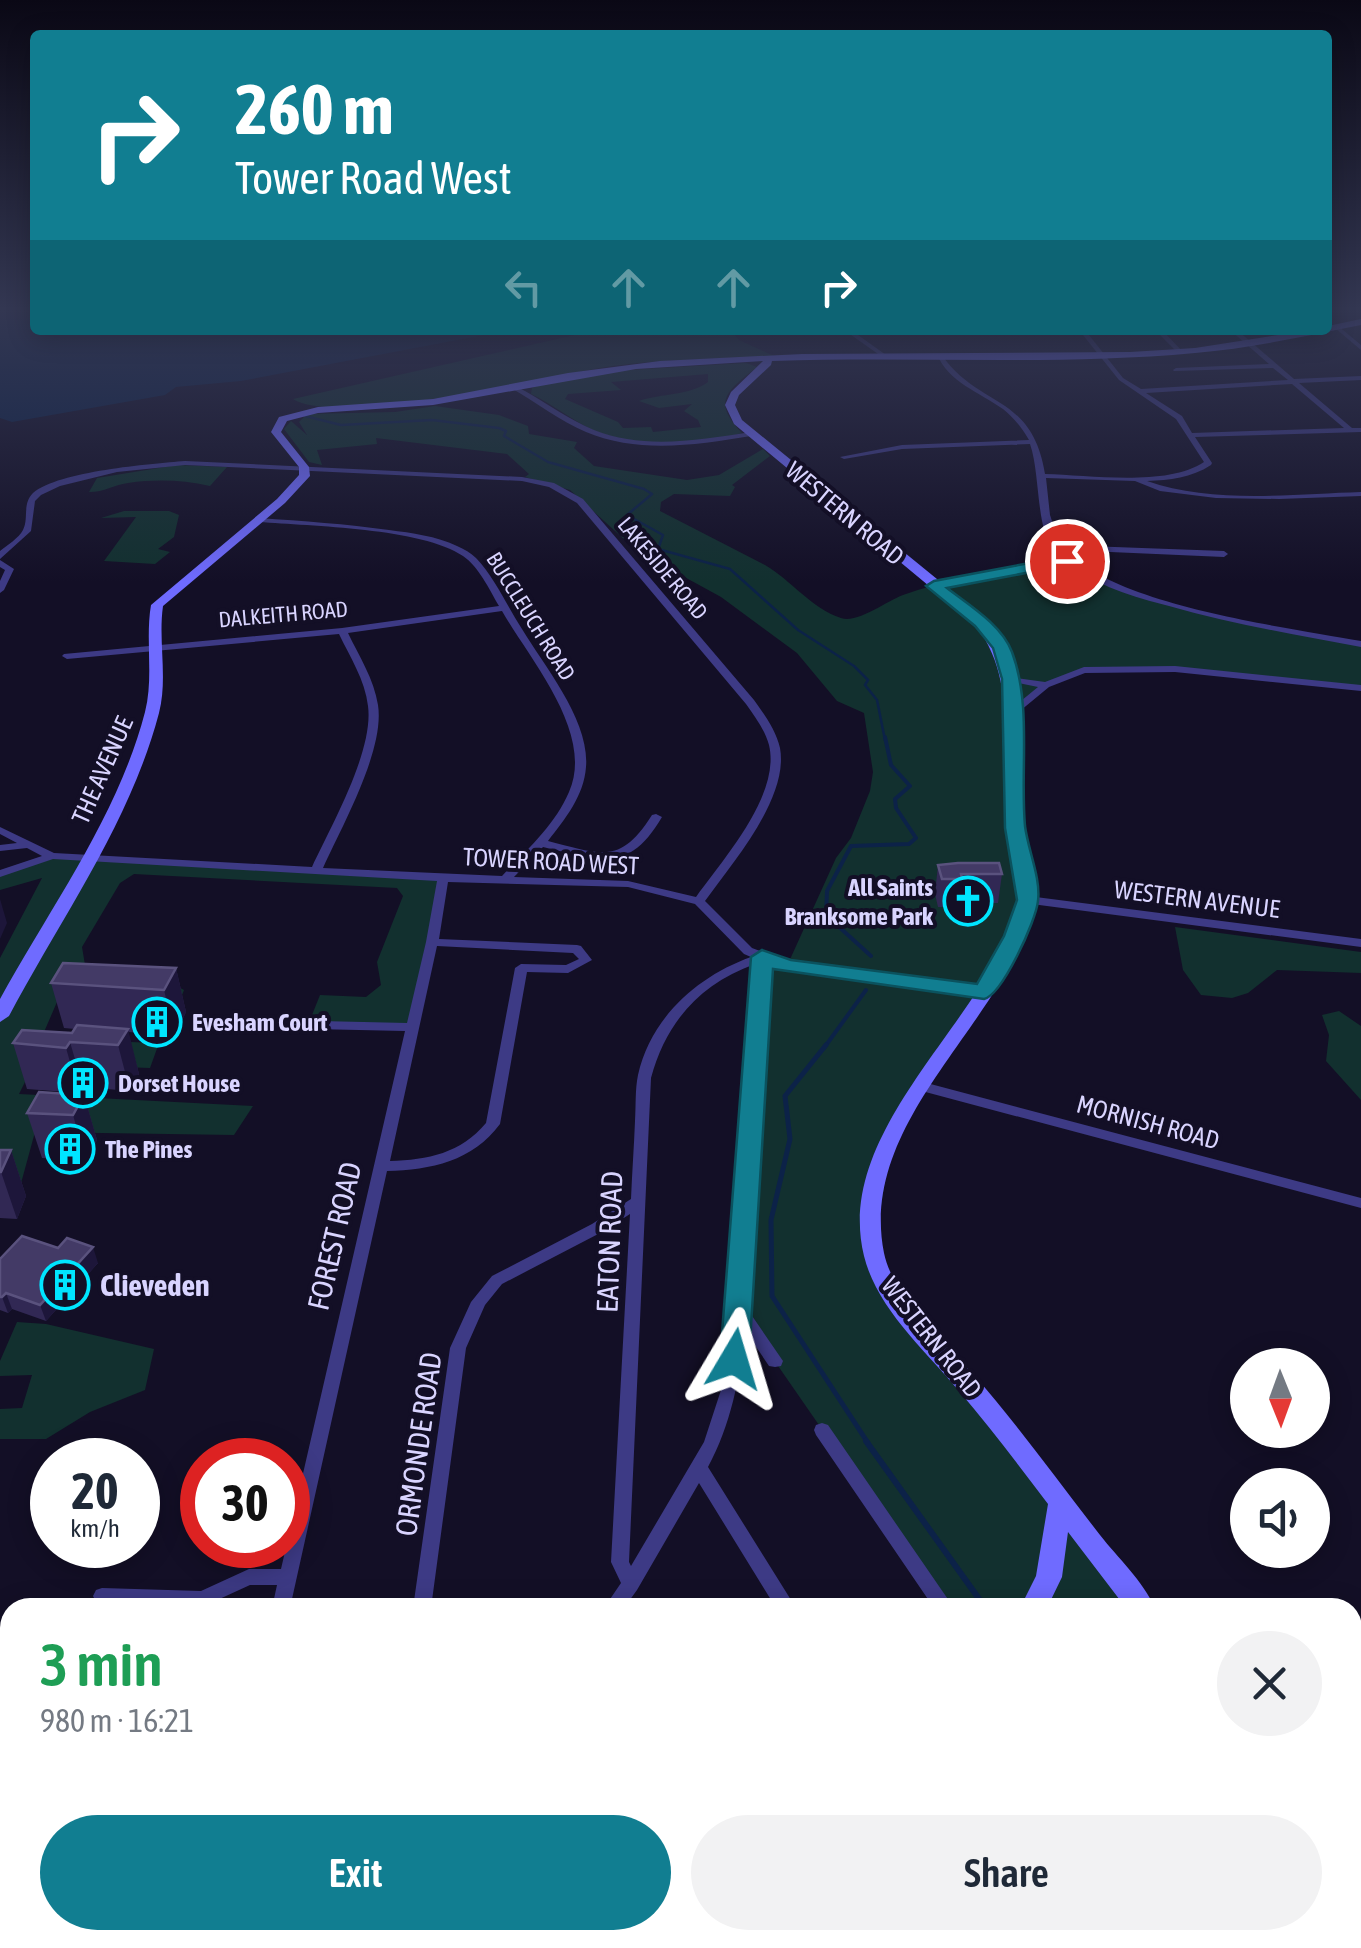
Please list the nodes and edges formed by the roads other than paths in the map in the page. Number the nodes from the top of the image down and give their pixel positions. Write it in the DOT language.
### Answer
graph roads {
  1 [pos="438,401"];
  2 [pos="535,401"];
  3 [pos="731,401"];
  4 [pos="990,401"];
  5 [pos="1158,401"];
  6 [pos="1317,401"];
  7 [pos="1350,430"];
  8 [pos="1361,430"];
  9 [pos="751,434"];
  10 [pos="1193,435"];
  11 [pos="1034,442"];
  12 [pos="844,457"];
  13 [pos="304,467"];
  14 [pos="1041,476"];
  15 [pos="1132,478"];
  16 [pos="1361,494"];
  17 [pos="259,520"];
  18 [pos="0,539"];
  19 [pos="21,540"];
  20 [pos="1056,547"];
  21 [pos="1224,554"];
  22 [pos="0,560"];
  23 [pos="1067,561"];
  24 [pos="934,586"];
  25 [pos="0,590"];
  26 [pos="502,608"];
  27 [pos="342,630"];
  28 [pos="1361,644"];
  29 [pos="158,645"];
  30 [pos="67,656"];
  31 [pos="1011,679"];
  32 [pos="1046,685"];
  33 [pos="1361,688"];
  34 [pos="1010,714"];
  35 [pos="656,817"];
  36 [pos="0,830"];
  37 [pos="542,844"];
  38 [pos="26,845"];
  39 [pos="0,848"];
  40 [pos="52,856"];
  41 [pos="88,857"];
  42 [pos="316,871"];
  43 [pos="0,874"];
  44 [pos="443,878"];
  45 [pos="505,880"];
  46 [pos="1028,900"];
  47 [pos="699,901"];
  48 [pos="432,942"];
  49 [pos="1361,943"];
  50 [pos="515,944"];
  51 [pos="762,957"];
  52 [pos="521,968"];
  53 [pos="984,992"];
  54 [pos="0,1016"];
  55 [pos="226,1023"];
  56 [pos="412,1027"];
  57 [pos="923,1087"];
  58 [pos="380,1166"];
  59 [pos="638,1201"];
  60 [pos="1361,1203"];
  61 [pos="740,1311"];
  62 [pos="775,1362"];
  63 [pos="822,1430"];
  64 [pos="698,1468"];
  65 [pos="1060,1504"];
  66 [pos="288,1577"];
  67 [pos="631,1584"];
  68 [pos="102,1596"];
  69 [pos="283,1598"];
  70 [pos="423,1598"];
  71 [pos="620,1598"];
  72 [pos="781,1598"];
  73 [pos="938,1598"];
  74 [pos="1038,1598"];
  75 [pos="1134,1598"];
  1 -- 13 [label="main road"];
  2 -- 9 [label="street"];
  3 -- 9 [label="main road, WESTERN ROAD"];
  4 -- 11 [label="street"];
  5 -- 10 [label="street"];
  6 -- 7 [label="street"];
  7 -- 8 [label="street"];
  7 -- 10 [label="street"];
  9 -- 24 [label="main road, WESTERN ROAD"];
  10 -- 15 [label="street"];
  11 -- 12 [label="street"];
  11 -- 14 [label="street"];
  13 -- 17 [label="main road, THE AVENUE"];
  13 -- 19 [label="street, LAKESIDE ROAD"];
  13 -- 47 [label="street, LAKESIDE ROAD"];
  14 -- 15 [label="street"];
  14 -- 20 [label="street"];
  15 -- 16 [label="street"];
  17 -- 26 [label="street, BUCCLEUCH ROAD"];
  17 -- 29 [label="main road, THE AVENUE"];
  18 -- 19 [label="street"];
  19 -- 22 [label="street"];
  20 -- 21 [label="street"];
  20 -- 23 [label="street"];
  22 -- 25 [label="street"];
  23 -- 24 [label="street"];
  23 -- 28 [label="street"];
  24 -- 31 [label="main road, WESTERN ROAD"];
  26 -- 27 [label="street, DALKEITH ROAD"];
  26 -- 37 [label="street, BUCCLEUCH ROAD"];
  27 -- 29 [label="street, DALKEITH ROAD"];
  27 -- 42 [label="street"];
  29 -- 30 [label="street, DALKEITH ROAD"];
  29 -- 41 [label="main road, THE AVENUE"];
  31 -- 32 [label="street"];
  31 -- 34 [label="main road, WESTERN ROAD"];
  32 -- 33 [label="street"];
  32 -- 34 [label="street"];
  34 -- 46 [label="main road, WESTERN ROAD"];
  35 -- 37 [label="street"];
  36 -- 38 [label="street"];
  37 -- 45 [label="street, BUCCLEUCH ROAD"];
  38 -- 39 [label="street"];
  38 -- 40 [label="street"];
  40 -- 41 [label="street, TOWER ROAD WEST"];
  40 -- 43 [label="street"];
  41 -- 42 [label="street, TOWER ROAD WEST"];
  41 -- 54 [label="main road, THE AVENUE"];
  42 -- 44 [label="street, TOWER ROAD WEST"];
  44 -- 45 [label="street, TOWER ROAD WEST"];
  44 -- 48 [label="street, FOREST ROAD"];
  45 -- 47 [label="street, TOWER ROAD WEST"];
  46 -- 49 [label="street, WESTERN AVENUE"];
  46 -- 53 [label="main road, WESTERN ROAD"];
  47 -- 51 [label="street"];
  48 -- 50 [label="street"];
  48 -- 56 [label="street, FOREST ROAD"];
  50 -- 52 [label="street"];
  50 -- 52 [label="street"];
  51 -- 53 [label="street"];
  51 -- 59 [label="street, EATON ROAD"];
  51 -- 61 [label="street"];
  52 -- 58 [label="street"];
  53 -- 57 [label="main road, WESTERN ROAD"];
  55 -- 56 [label="street"];
  56 -- 58 [label="street, FOREST ROAD"];
  57 -- 60 [label="street, MORNISH ROAD"];
  57 -- 65 [label="main road, WESTERN ROAD"];
  58 -- 66 [label="street, FOREST ROAD"];
  59 -- 67 [label="street, EATON ROAD"];
  59 -- 70 [label="street, ORMONDE ROAD"];
  61 -- 62 [label="street"];
  61 -- 64 [label="street"];
  63 -- 73 [label="street"];
  64 -- 67 [label="street"];
  64 -- 72 [label="street"];
  65 -- 74 [label="main road"];
  65 -- 75 [label="main road, WESTERN ROAD"];
  66 -- 68 [label="street"];
  66 -- 69 [label="street, FOREST ROAD"];
  67 -- 71 [label="street"];
}
